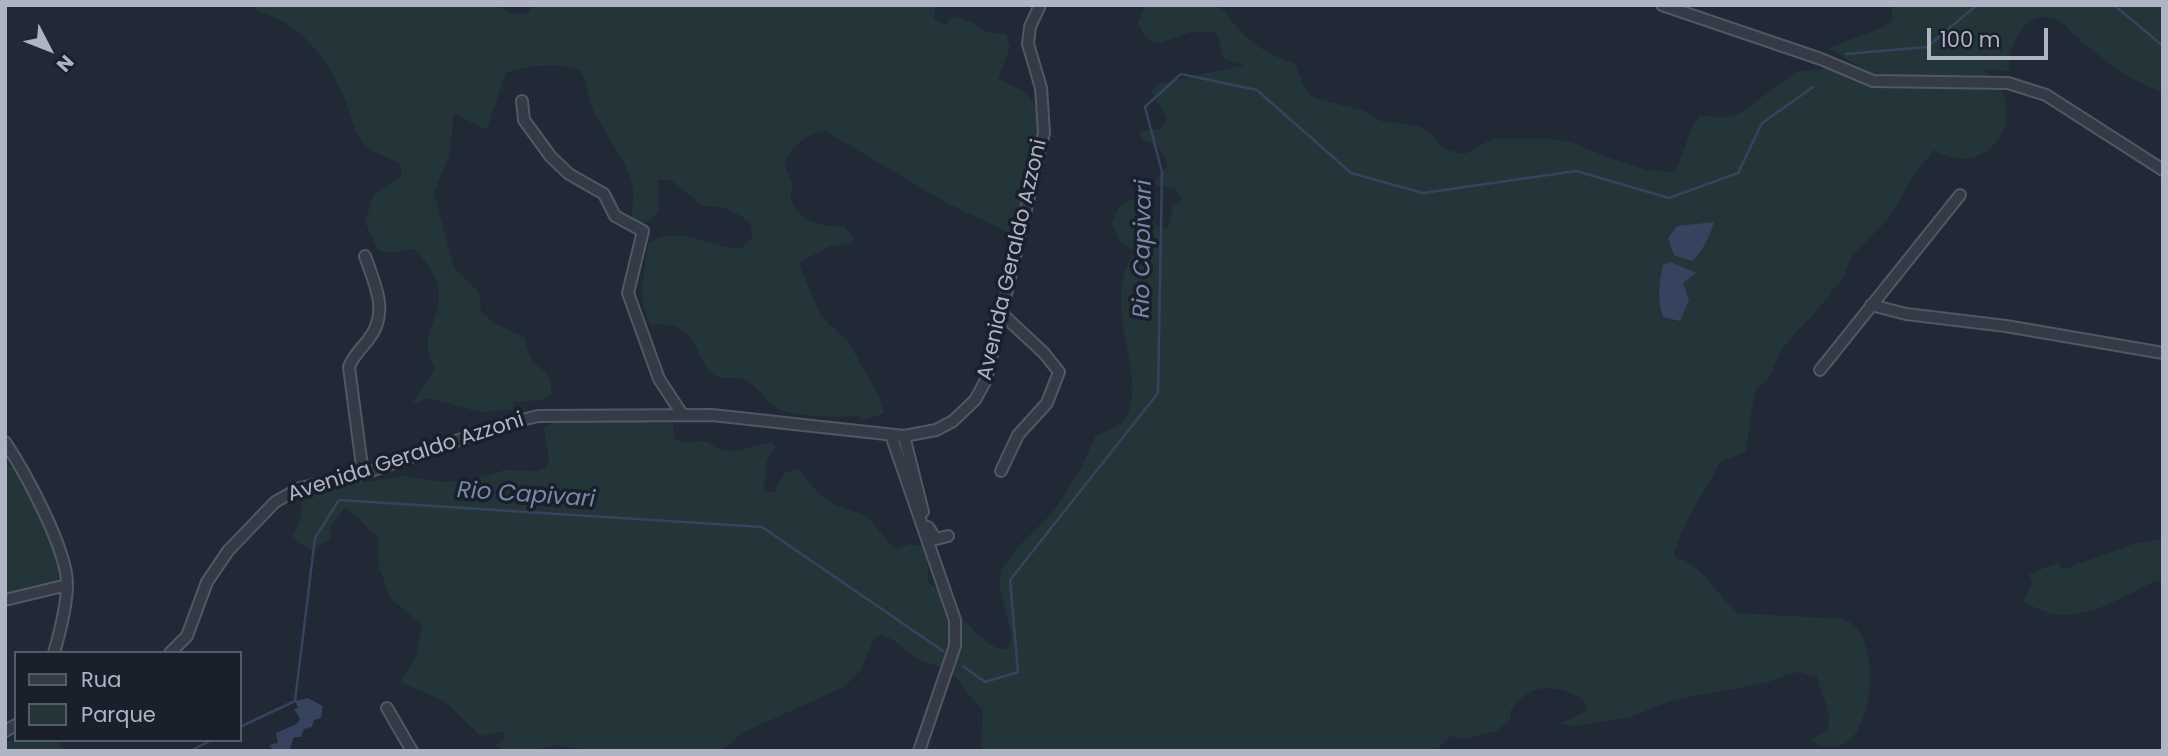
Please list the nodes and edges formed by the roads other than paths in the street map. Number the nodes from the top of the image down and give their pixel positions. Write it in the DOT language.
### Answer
graph roads {
  1 [pos="1040,5"];
  2 [pos="1662,5"];
  3 [pos="522,101"];
  4 [pos="2163,170"];
  5 [pos="1960,195"];
  6 [pos="365,256"];
  7 [pos="1871,306"];
  8 [pos="1002,314"];
  9 [pos="2163,353"];
  10 [pos="1820,370"];
  11 [pos="682,414"];
  12 [pos="891,435"];
  13 [pos="904,436"];
  14 [pos="5,442"];
  15 [pos="1001,471"];
  16 [pos="362,474"];
  17 [pos="948,536"];
  18 [pos="67,585"];
  19 [pos="5,600"];
  20 [pos="54,651"];
  21 [pos="172,651"];
  22 [pos="387,708"];
  23 [pos="412,751"];
  24 [pos="919,751"];
  1 -- 8 [label="street, Avenida Geraldo Azzoni"];
  2 -- 4 [label="street"];
  3 -- 11 [label="street"];
  5 -- 7 [label="street"];
  6 -- 16 [label="street"];
  7 -- 9 [label="street"];
  7 -- 10 [label="street"];
  8 -- 13 [label="street, Avenida Geraldo Azzoni"];
  8 -- 15 [label="street"];
  11 -- 12 [label="street, Avenida Geraldo Azzoni"];
  11 -- 16 [label="street, Avenida Geraldo Azzoni"];
  12 -- 13 [label="street, Avenida Geraldo Azzoni"];
  12 -- 24 [label="street"];
  13 -- 17 [label="street"];
  14 -- 18 [label="street"];
  16 -- 21 [label="street, Avenida Geraldo Azzoni"];
  18 -- 19 [label="street"];
  18 -- 20 [label="street"];
  22 -- 23 [label="street"];
}
